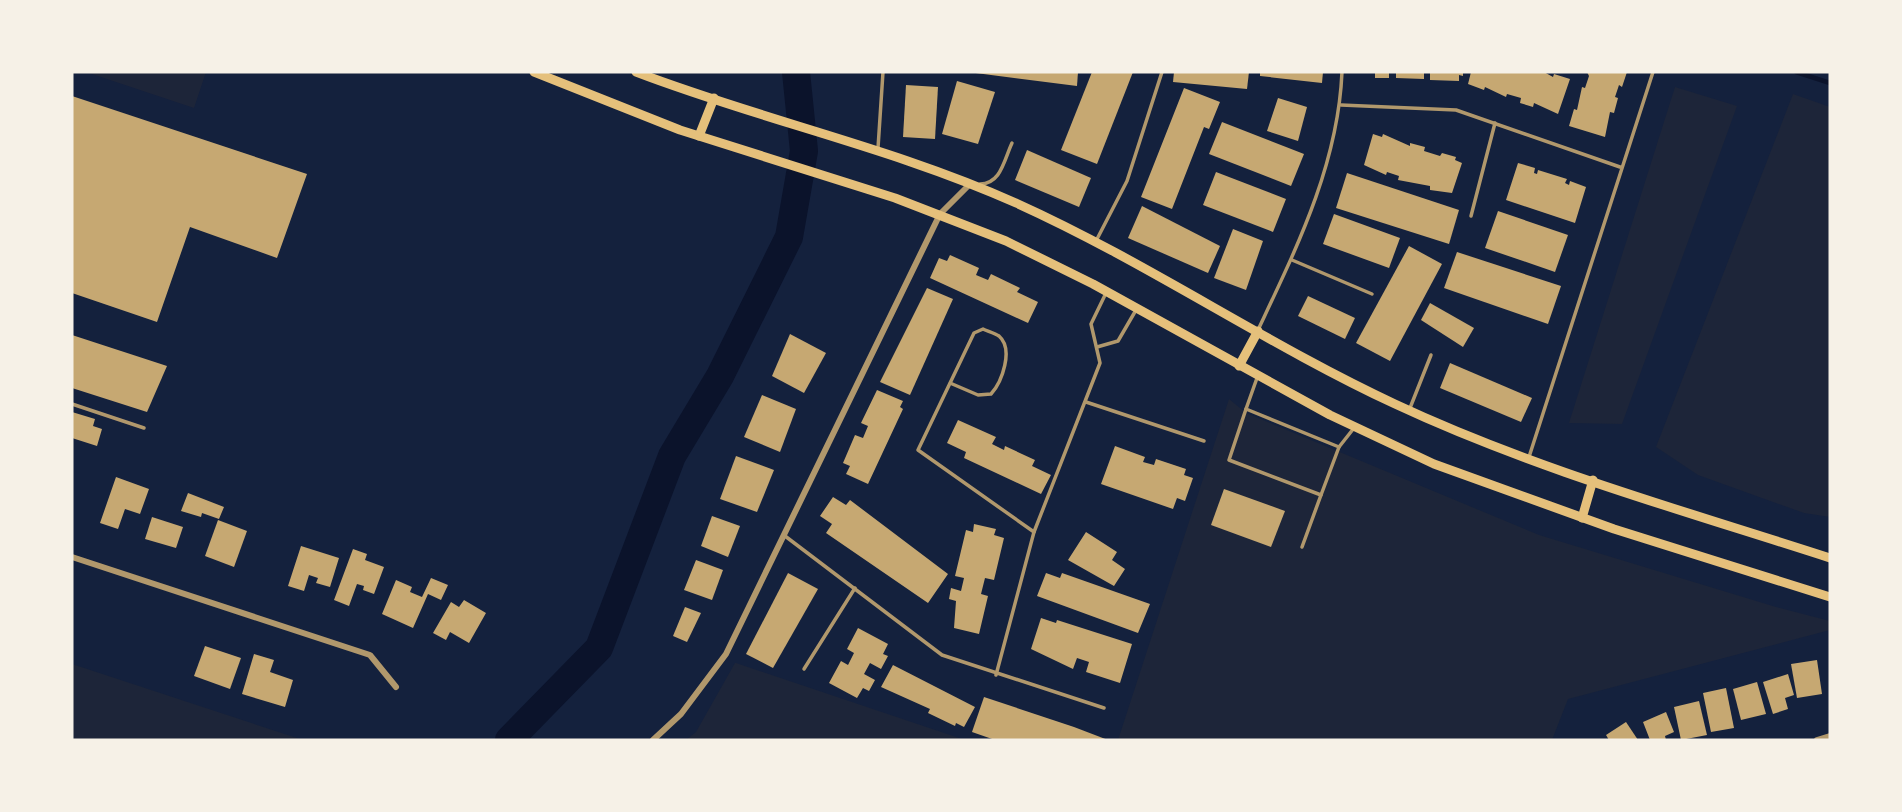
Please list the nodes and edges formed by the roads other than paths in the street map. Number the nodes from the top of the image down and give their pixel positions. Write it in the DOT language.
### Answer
graph roads {
  1 [pos="534,72"];
  2 [pos="635,72"];
  3 [pos="883,72"];
  4 [pos="1162,72"];
  5 [pos="1342,72"];
  6 [pos="1653,72"];
  7 [pos="714,98"];
  8 [pos="1341,105"];
  9 [pos="1495,123"];
  10 [pos="699,136"];
  11 [pos="1012,143"];
  12 [pos="878,150"];
  13 [pos="1620,167"];
  14 [pos="969,185"];
  15 [pos="940,214"];
  16 [pos="1471,216"];
  17 [pos="1096,241"];
  18 [pos="1292,260"];
  19 [pos="1106,292"];
  20 [pos="1372,294"];
  21 [pos="1137,309"];
  22 [pos="1258,331"];
  23 [pos="1097,347"];
  24 [pos="1431,355"];
  25 [pos="1239,366"];
  26 [pos="1258,376"];
  27 [pos="950,383"];
  28 [pos="1086,402"];
  29 [pos="72,404"];
  30 [pos="1246,409"];
  31 [pos="1409,410"];
  32 [pos="1355,426"];
  33 [pos="144,428"];
  34 [pos="1204,441"];
  35 [pos="1339,447"];
  36 [pos="1529,457"];
  37 [pos="1593,480"];
  38 [pos="1321,495"];
  39 [pos="1582,518"];
  40 [pos="1034,532"];
  41 [pos="785,536"];
  42 [pos="1302,547"];
  43 [pos="72,557"];
  44 [pos="1830,558"];
  45 [pos="855,587"];
  46 [pos="1830,597"];
  47 [pos="804,669"];
  48 [pos="996,675"];
  49 [pos="396,687"];
  50 [pos="1104,708"];
  51 [pos="1830,736"];
  52 [pos="653,740"];
  53 [pos="1817,740"];
  1 -- 10 [label="main road"];
  2 -- 7 [label="main road"];
  3 -- 12 [label="lane"];
  4 -- 17 [label="lane"];
  5 -- 8 [label="lane"];
  6 -- 13 [label="lane"];
  7 -- 10 [label="main road"];
  7 -- 12 [label="main road"];
  8 -- 9 [label="lane"];
  8 -- 18 [label="lane"];
  9 -- 13 [label="lane"];
  9 -- 16 [label="lane"];
  10 -- 15 [label="main road"];
  11 -- 14 [label="lane"];
  12 -- 14 [label="main road"];
  13 -- 36 [label="lane"];
  14 -- 15 [label="street"];
  14 -- 17 [label="main road"];
  15 -- 19 [label="main road"];
  15 -- 41 [label="street"];
  17 -- 22 [label="main road"];
  18 -- 20 [label="lane"];
  18 -- 22 [label="lane"];
  19 -- 21 [label="main road"];
  19 -- 23 [label="lane"];
  21 -- 23 [label="lane"];
  21 -- 25 [label="main road"];
  22 -- 25 [label="main road"];
  22 -- 31 [label="main road"];
  23 -- 28 [label="lane"];
  24 -- 31 [label="lane"];
  25 -- 26 [label="main road"];
  26 -- 30 [label="lane"];
  26 -- 32 [label="main road"];
  27 -- 27 [label="lane"];
  27 -- 40 [label="lane"];
  28 -- 34 [label="lane"];
  28 -- 40 [label="lane"];
  29 -- 33 [label="lane"];
  30 -- 35 [label="lane"];
  30 -- 38 [label="lane"];
  31 -- 36 [label="main road"];
  32 -- 35 [label="lane"];
  32 -- 39 [label="main road"];
  35 -- 38 [label="lane"];
  36 -- 37 [label="main road"];
  37 -- 39 [label="main road"];
  37 -- 44 [label="main road"];
  38 -- 42 [label="lane"];
  39 -- 46 [label="main road"];
  40 -- 48 [label="lane"];
  41 -- 45 [label="lane"];
  41 -- 52 [label="street"];
  43 -- 49 [label="street"];
  45 -- 47 [label="lane"];
  45 -- 48 [label="lane"];
  48 -- 50 [label="lane"];
  51 -- 53 [label="street"];
}
